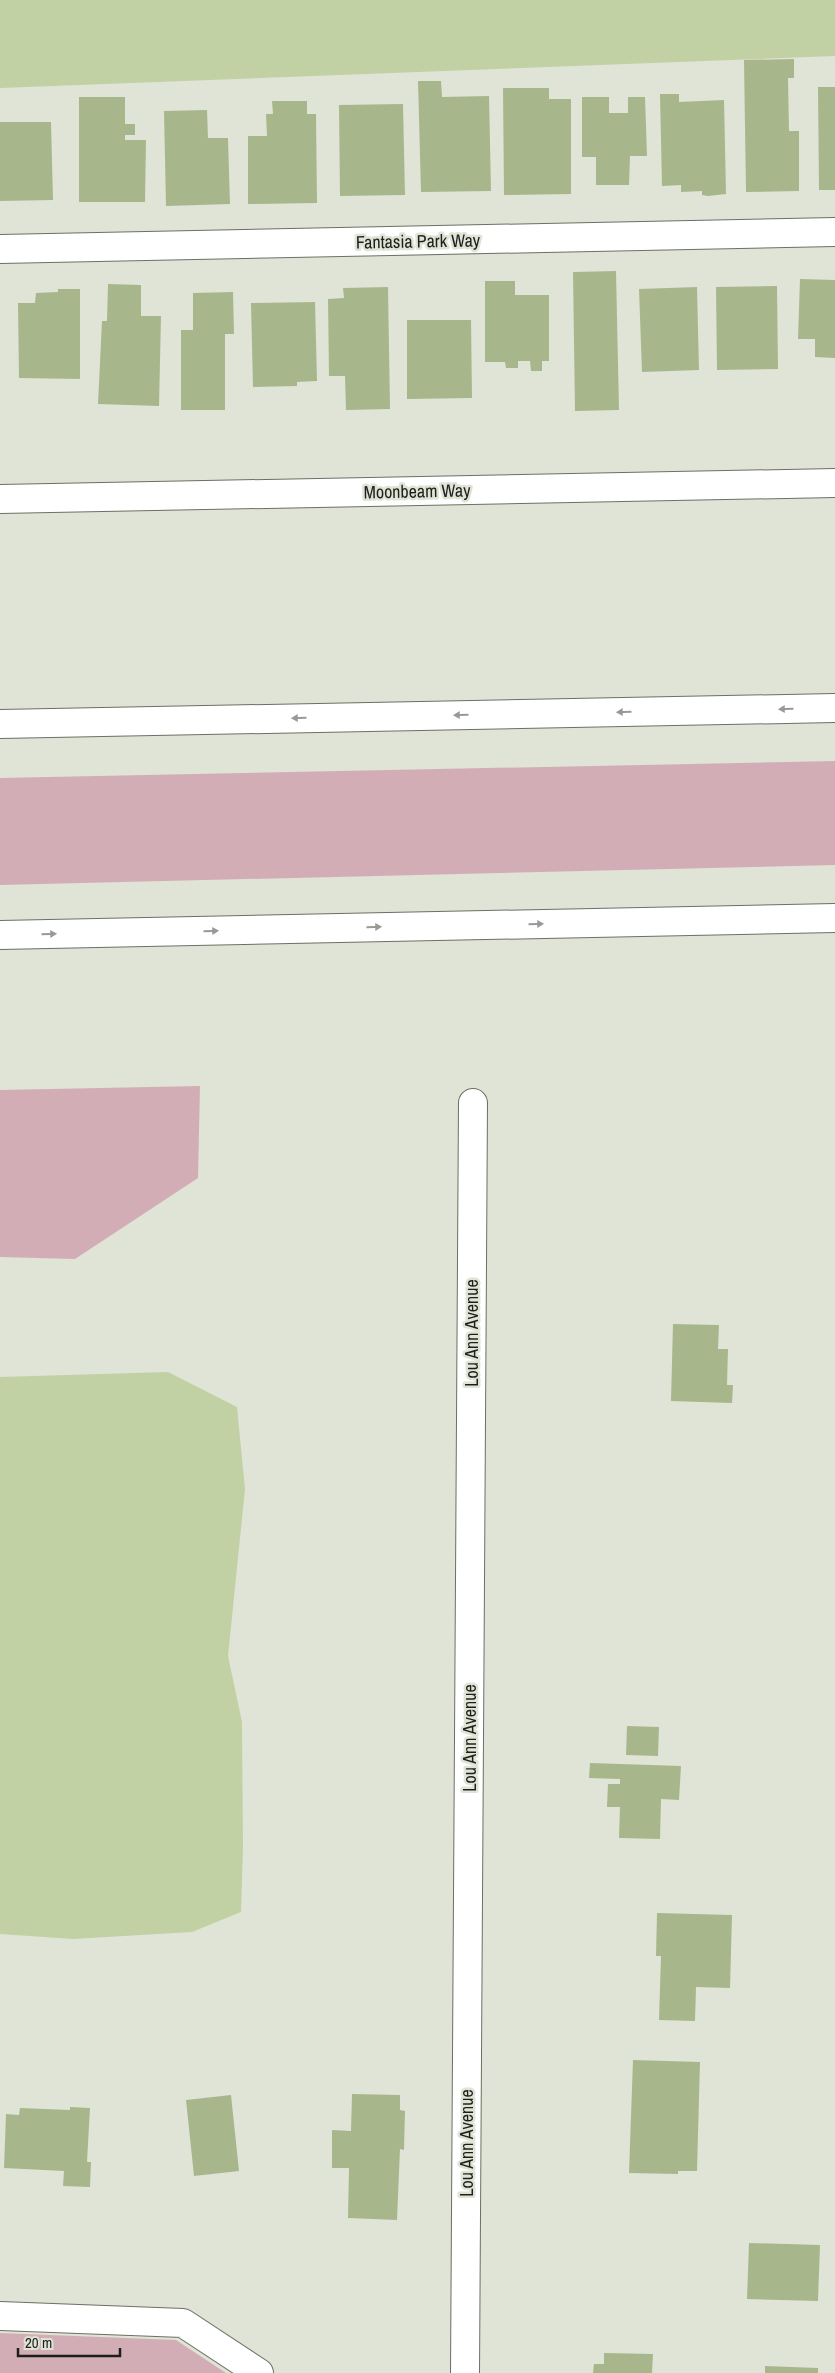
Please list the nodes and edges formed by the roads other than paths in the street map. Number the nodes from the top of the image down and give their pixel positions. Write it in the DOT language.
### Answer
graph roads {
  1 [pos="835,232"];
  2 [pos="0,250"];
  3 [pos="835,483"];
  4 [pos="0,498"];
  5 [pos="835,708"];
  6 [pos="0,724"];
  7 [pos="835,918"];
  8 [pos="0,935"];
  9 [pos="472,1103"];
  10 [pos="0,2316"];
  11 [pos="259,2373"];
  12 [pos="465,2373"];
  1 -- 2 [label="main road, Fantasia Park Way"];
  3 -- 4 [label="main road, Moonbeam Way"];
  5 -- 6 [label="main road, one-way"];
  8 -- 7 [label="main road, one-way"];
  9 -- 12 [label="main road, Lou Ann Avenue"];
  10 -- 11 [label="main road"];
}
